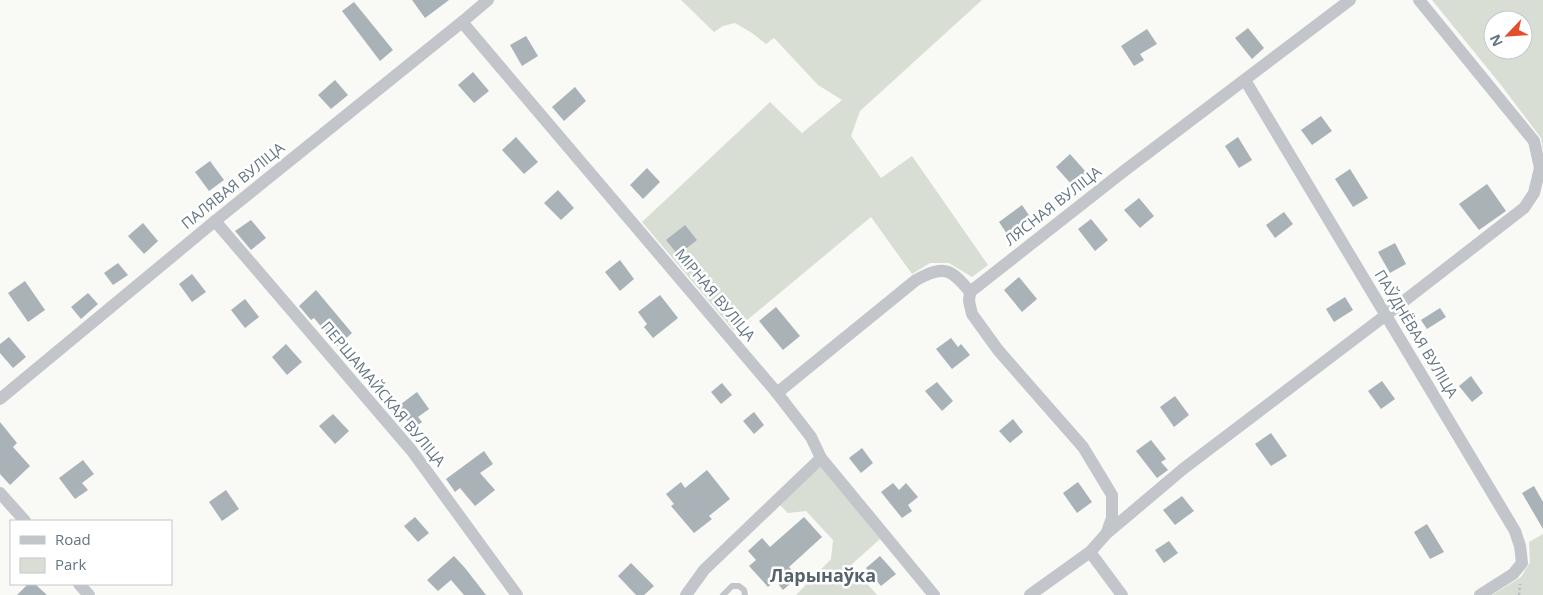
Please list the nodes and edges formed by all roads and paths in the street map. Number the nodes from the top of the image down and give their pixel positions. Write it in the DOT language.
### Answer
graph roads {
  1 [pos="488,0"];
  2 [pos="1350,0"];
  3 [pos="1419,0"];
  4 [pos="462,22"];
  5 [pos="1245,80"];
  6 [pos="215,221"];
  7 [pos="970,292"];
  8 [pos="1386,315"];
  9 [pos="778,393"];
  10 [pos="0,399"];
  11 [pos="821,458"];
  12 [pos="0,493"];
  13 [pos="24,520"];
  14 [pos="1106,534"];
  15 [pos="1090,552"];
  16 [pos="80,585"];
  17 [pos="89,595"];
  18 [pos="517,595"];
  19 [pos="686,595"];
  20 [pos="723,595"];
  21 [pos="745,595"];
  22 [pos="934,595"];
  23 [pos="1030,595"];
  24 [pos="1122,595"];
  25 [pos="1480,595"];
  1 -- 4 [label="street, ПАЛЯВАЯ ВУЛІЦА"];
  2 -- 5 [label="street, ЛЯСНАЯ ВУЛІЦА"];
  3 -- 8 [label="street"];
  4 -- 6 [label="street, ПАЛЯВАЯ ВУЛІЦА"];
  4 -- 9 [label="street, МІРНАЯ ВУЛІЦА"];
  5 -- 7 [label="street, ЛЯСНАЯ ВУЛІЦА"];
  5 -- 8 [label="street, ПАЎДНЁВАЯ ВУЛІЦА"];
  6 -- 10 [label="street, ПАЛЯВАЯ ВУЛІЦА"];
  6 -- 18 [label="street, ПЕРШАМАЙСКАЯ ВУЛІЦА"];
  7 -- 9 [label="street"];
  7 -- 14 [label="street"];
  8 -- 14 [label="street"];
  8 -- 25 [label="street, ПАЎДНЁВАЯ ВУЛІЦА"];
  9 -- 11 [label="street, МІРНАЯ ВУЛІЦА"];
  11 -- 19 [label="street"];
  11 -- 22 [label="street, МІРНАЯ ВУЛІЦА"];
  12 -- 13 [label="street"];
  14 -- 15 [label="street"];
  15 -- 23 [label="street"];
  15 -- 24 [label="street"];
  16 -- 17 [label="street"];
  20 -- 21 [label="lane"];
}
